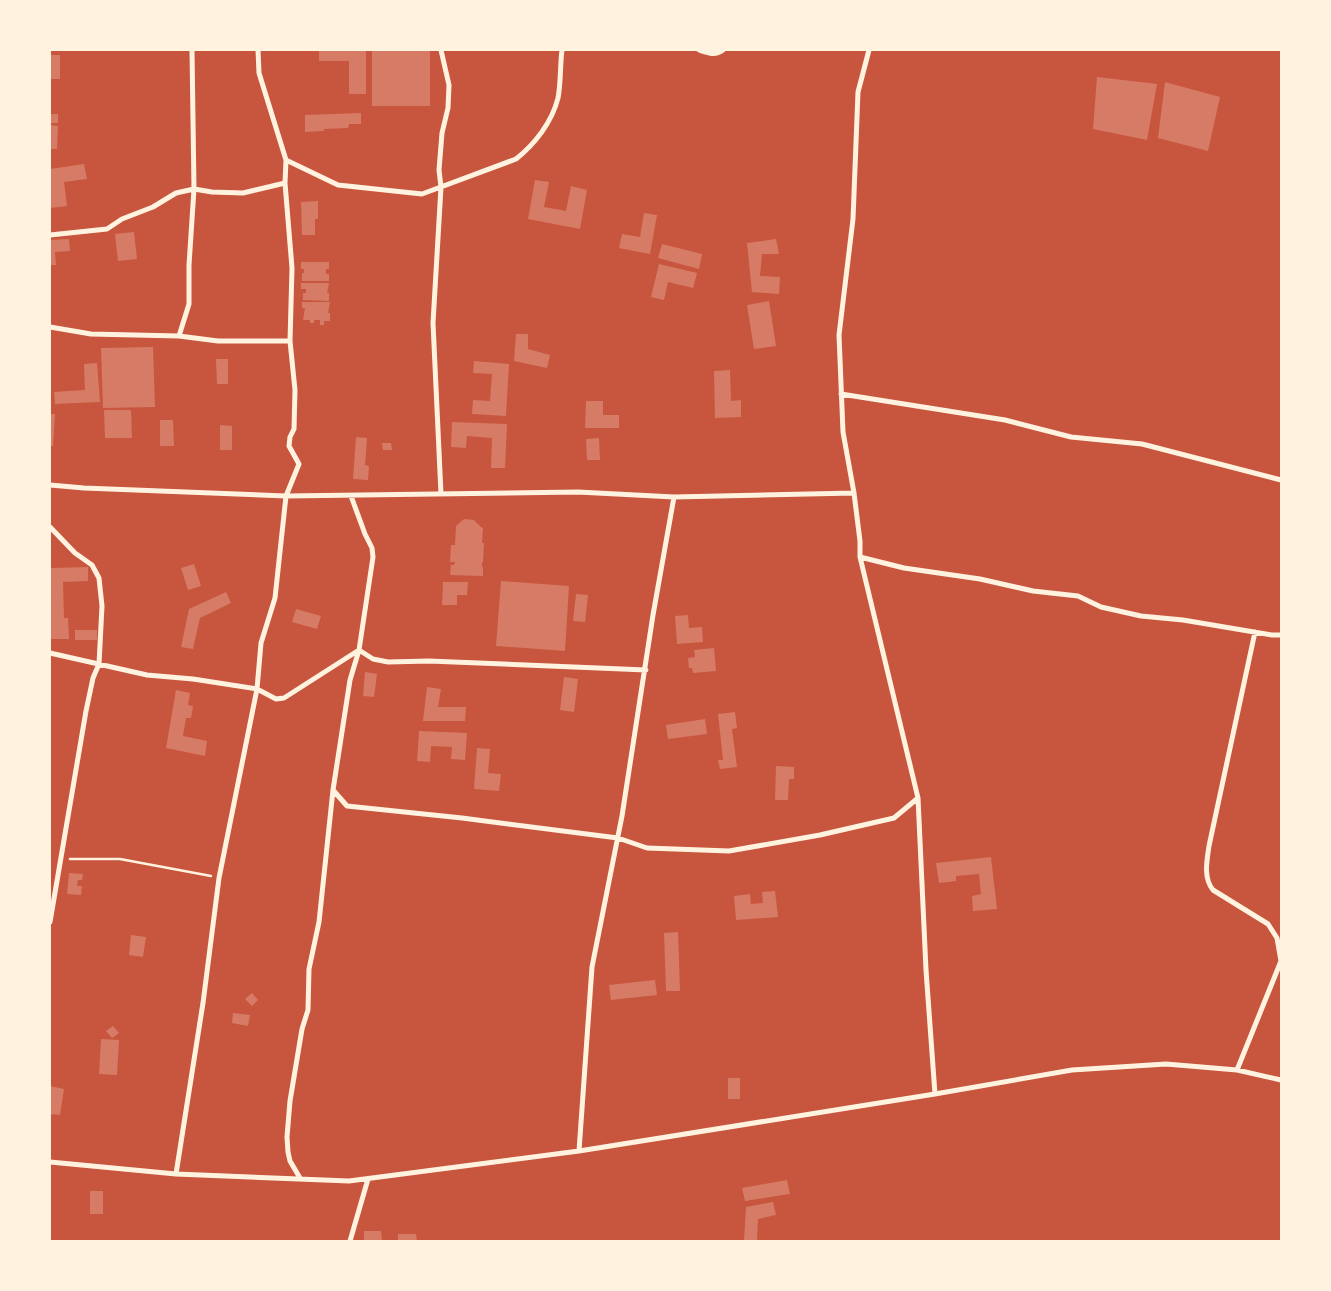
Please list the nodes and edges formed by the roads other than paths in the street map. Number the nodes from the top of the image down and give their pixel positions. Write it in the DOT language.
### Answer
graph roads {
  1 [pos="192,50"];
  2 [pos="258,50"];
  3 [pos="441,50"];
  4 [pos="562,50"];
  5 [pos="699,50"];
  6 [pos="723,50"];
  7 [pos="869,50"];
  8 [pos="286,160"];
  9 [pos="285,183"];
  10 [pos="441,187"];
  11 [pos="194,189"];
  12 [pos="50,235"];
  13 [pos="50,327"];
  14 [pos="179,336"];
  15 [pos="290,341"];
  16 [pos="842,394"];
  17 [pos="1281,480"];
  18 [pos="50,485"];
  19 [pos="854,493"];
  20 [pos="441,494"];
  21 [pos="286,496"];
  22 [pos="351,496"];
  23 [pos="674,497"];
  24 [pos="50,527"];
  25 [pos="860,557"];
  26 [pos="1255,632"];
  27 [pos="1281,635"];
  28 [pos="359,650"];
  29 [pos="50,653"];
  30 [pos="99,664"];
  31 [pos="646,670"];
  32 [pos="257,689"];
  33 [pos="333,790"];
  34 [pos="918,798"];
  35 [pos="618,838"];
  36 [pos="50,922"];
  37 [pos="1281,961"];
  38 [pos="1237,1070"];
  39 [pos="1281,1080"];
  40 [pos="936,1094"];
  41 [pos="578,1151"];
  42 [pos="50,1162"];
  43 [pos="176,1174"];
  44 [pos="300,1178"];
  45 [pos="368,1179"];
  46 [pos="350,1241"];
  1 -- 11 [label="street"];
  2 -- 8 [label="street"];
  3 -- 10 [label="street"];
  4 -- 10 [label="street"];
  5 -- 6 [label="street"];
  7 -- 16 [label="street"];
  8 -- 9 [label="street"];
  8 -- 10 [label="street"];
  9 -- 11 [label="street"];
  9 -- 15 [label="street"];
  10 -- 20 [label="street"];
  11 -- 12 [label="street"];
  11 -- 14 [label="street"];
  13 -- 14 [label="street"];
  14 -- 15 [label="street"];
  15 -- 21 [label="street"];
  16 -- 17 [label="street"];
  16 -- 19 [label="street"];
  18 -- 21 [label="street"];
  19 -- 23 [label="street"];
  19 -- 25 [label="street"];
  20 -- 22 [label="street"];
  20 -- 23 [label="street"];
  21 -- 22 [label="street"];
  21 -- 32 [label="street"];
  22 -- 28 [label="street"];
  23 -- 31 [label="street"];
  24 -- 30 [label="street"];
  25 -- 26 [label="street"];
  25 -- 34 [label="street"];
  26 -- 27 [label="street"];
  26 -- 37 [label="street"];
  28 -- 31 [label="street"];
  28 -- 32 [label="street"];
  28 -- 33 [label="street"];
  29 -- 30 [label="street"];
  30 -- 32 [label="street"];
  30 -- 36 [label="street"];
  31 -- 35 [label="street"];
  32 -- 43 [label="street"];
  33 -- 35 [label="street"];
  33 -- 44 [label="street"];
  34 -- 35 [label="street"];
  34 -- 40 [label="street"];
  35 -- 41 [label="street"];
  37 -- 38 [label="street"];
  38 -- 39 [label="street"];
  38 -- 40 [label="street"];
  40 -- 41 [label="street"];
  41 -- 45 [label="street"];
  42 -- 43 [label="street"];
  43 -- 44 [label="street"];
  44 -- 45 [label="street"];
  45 -- 46 [label="street"];
}
